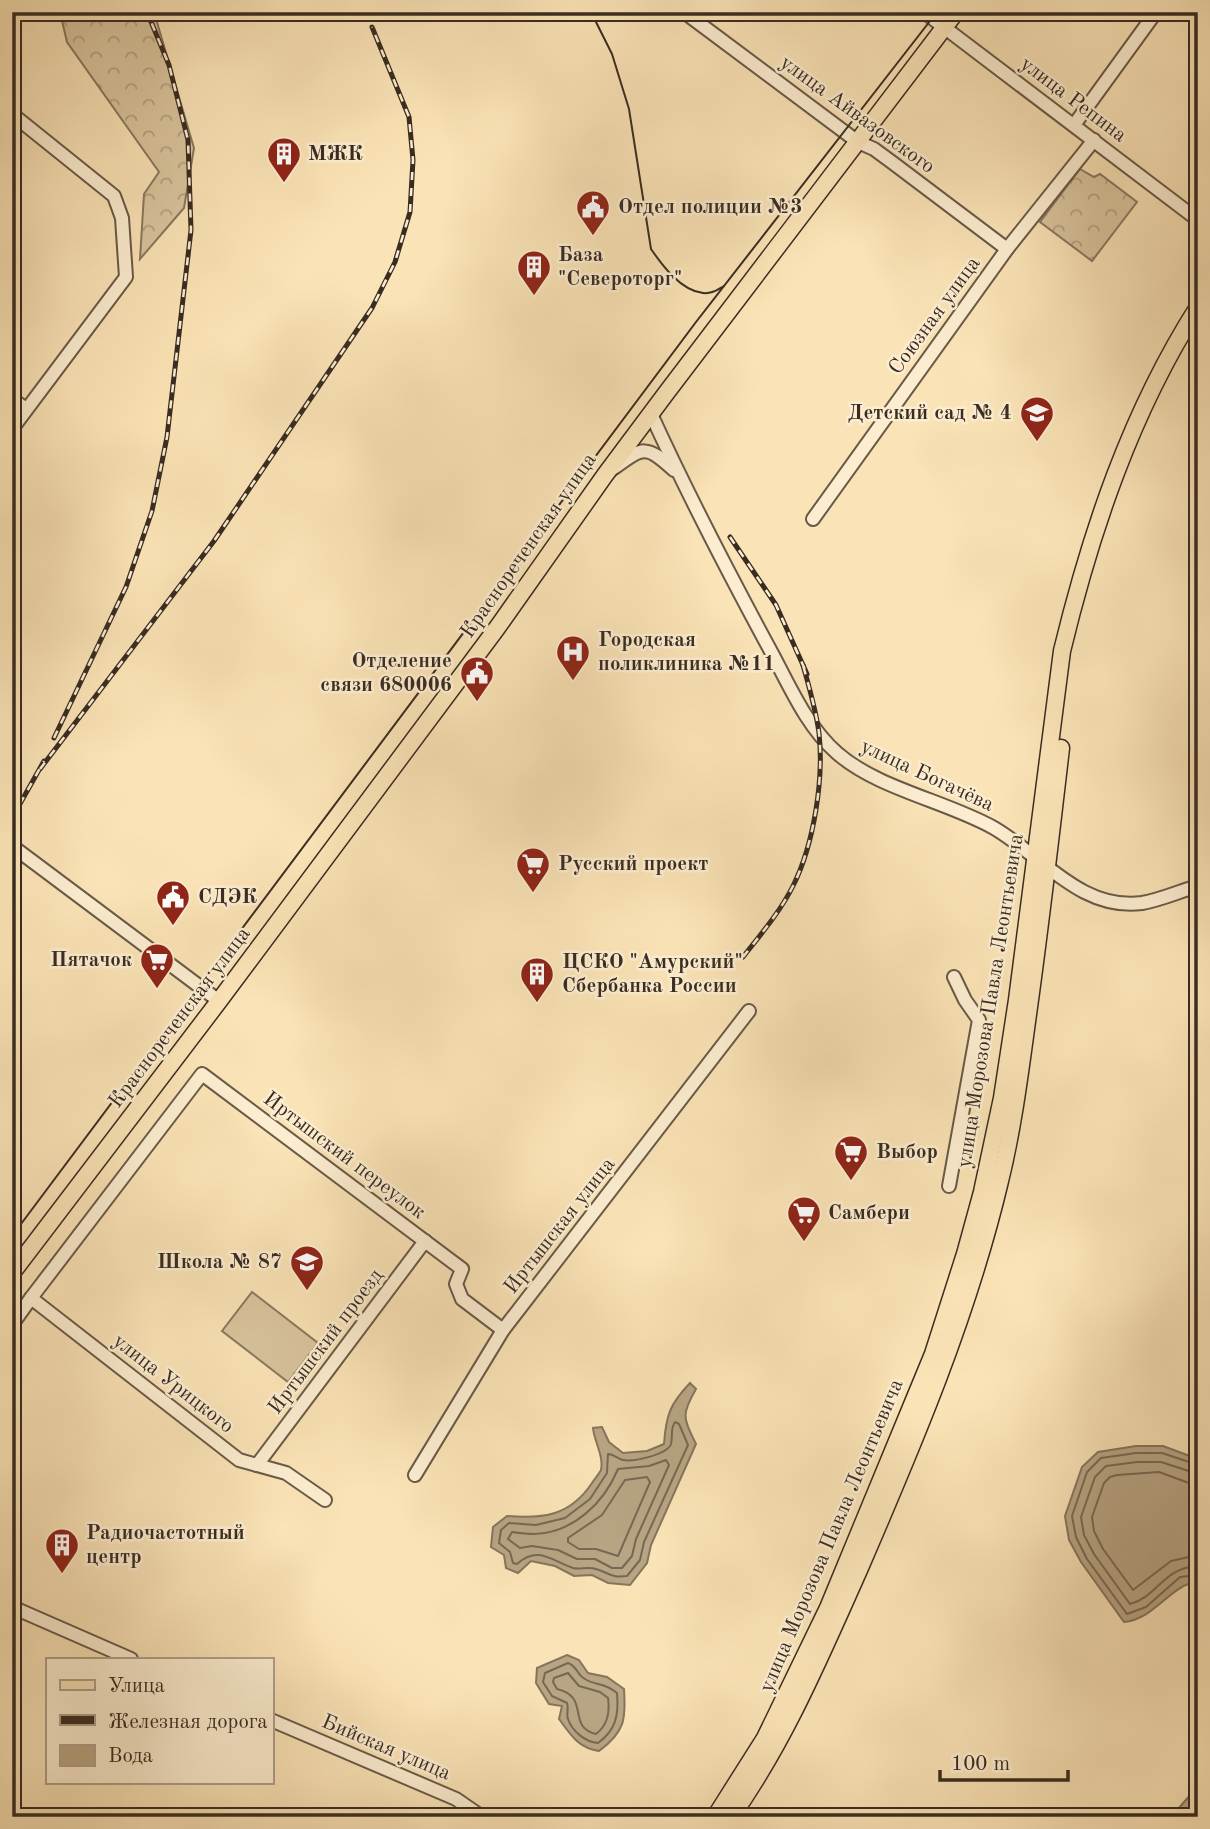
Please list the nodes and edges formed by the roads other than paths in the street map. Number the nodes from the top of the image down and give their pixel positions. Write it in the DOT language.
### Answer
graph roads {
  1 [pos="684,12"];
  2 [pos="924,12"];
  3 [pos="956,12"];
  4 [pos="1156,12"];
  5 [pos="944,28"];
  6 [pos="12,114"];
  7 [pos="1074,125"];
  8 [pos="1094,140"];
  9 [pos="858,142"];
  10 [pos="1198,220"];
  11 [pos="1007,249"];
  12 [pos="1198,307"];
  13 [pos="12,399"];
  14 [pos="26,409"];
  15 [pos="651,414"];
  16 [pos="12,429"];
  17 [pos="677,472"];
  18 [pos="605,475"];
  19 [pos="813,519"];
  20 [pos="12,846"];
  21 [pos="1041,862"];
  22 [pos="1198,886"];
  23 [pos="954,977"];
  24 [pos="219,1002"];
  25 [pos="749,1012"];
  26 [pos="949,1186"];
  27 [pos="425,1241"];
  28 [pos="12,1273"];
  29 [pos="32,1298"];
  30 [pos="13,1320"];
  31 [pos="503,1330"];
  32 [pos="257,1465"];
  33 [pos="415,1475"];
  34 [pos="325,1500"];
  35 [pos="12,1607"];
  36 [pos="129,1658"];
  37 [pos="273,1721"];
  38 [pos="482,1817"];
  39 [pos="715,1817"];
  40 [pos="731,1817"];
  1 -- 9 [label="street, улица Айвазовского"];
  2 -- 5 [label="street, улица Репина"];
  3 -- 5 [label="main road, Краснореченская улица"];
  4 -- 7 [label="street"];
  5 -- 7 [label="street, улица Репина"];
  5 -- 9 [label="main road, Краснореченская улица"];
  6 -- 14 [label="street"];
  7 -- 8 [label="street, улица Репина"];
  8 -- 10 [label="street, улица Репина"];
  8 -- 11 [label="street, Союзная улица"];
  9 -- 11 [label="street, улица Айвазовского"];
  9 -- 15 [label="main road, Краснореченская улица"];
  11 -- 19 [label="street, Союзная улица"];
  12 -- 21 [label="main road, улица Морозова Павла Леонтьевича"];
  13 -- 14 [label="street"];
  14 -- 16 [label="street"];
  15 -- 17 [label="street, улица Богачёва"];
  15 -- 18 [label="main road, Краснореченская улица"];
  17 -- 18 [label="street"];
  17 -- 21 [label="street, улица Богачёва"];
  18 -- 24 [label="main road, Краснореченская улица"];
  20 -- 24 [label="street"];
  21 -- 22 [label="street, улица Богачёва"];
  21 -- 39 [label="main road, улица Морозова Павла Леонтьевича"];
  21 -- 40 [label="main road, улица Морозова Павла Леонтьевича"];
  23 -- 26 [label="street"];
  24 -- 28 [label="main road, Краснореченская улица"];
  25 -- 31 [label="street, Иртышская улица"];
  27 -- 29 [label="street, Иртышский переулок"];
  27 -- 31 [label="street, Иртышский переулок"];
  27 -- 32 [label="street, Иртышский проезд"];
  29 -- 30 [label="street"];
  29 -- 32 [label="street, улица Урицкого"];
  31 -- 33 [label="street, Иртышская улица"];
  32 -- 34 [label="street, улица Урицкого"];
  35 -- 36 [label="street"];
  37 -- 38 [label="street, Бийская улица"];
}
